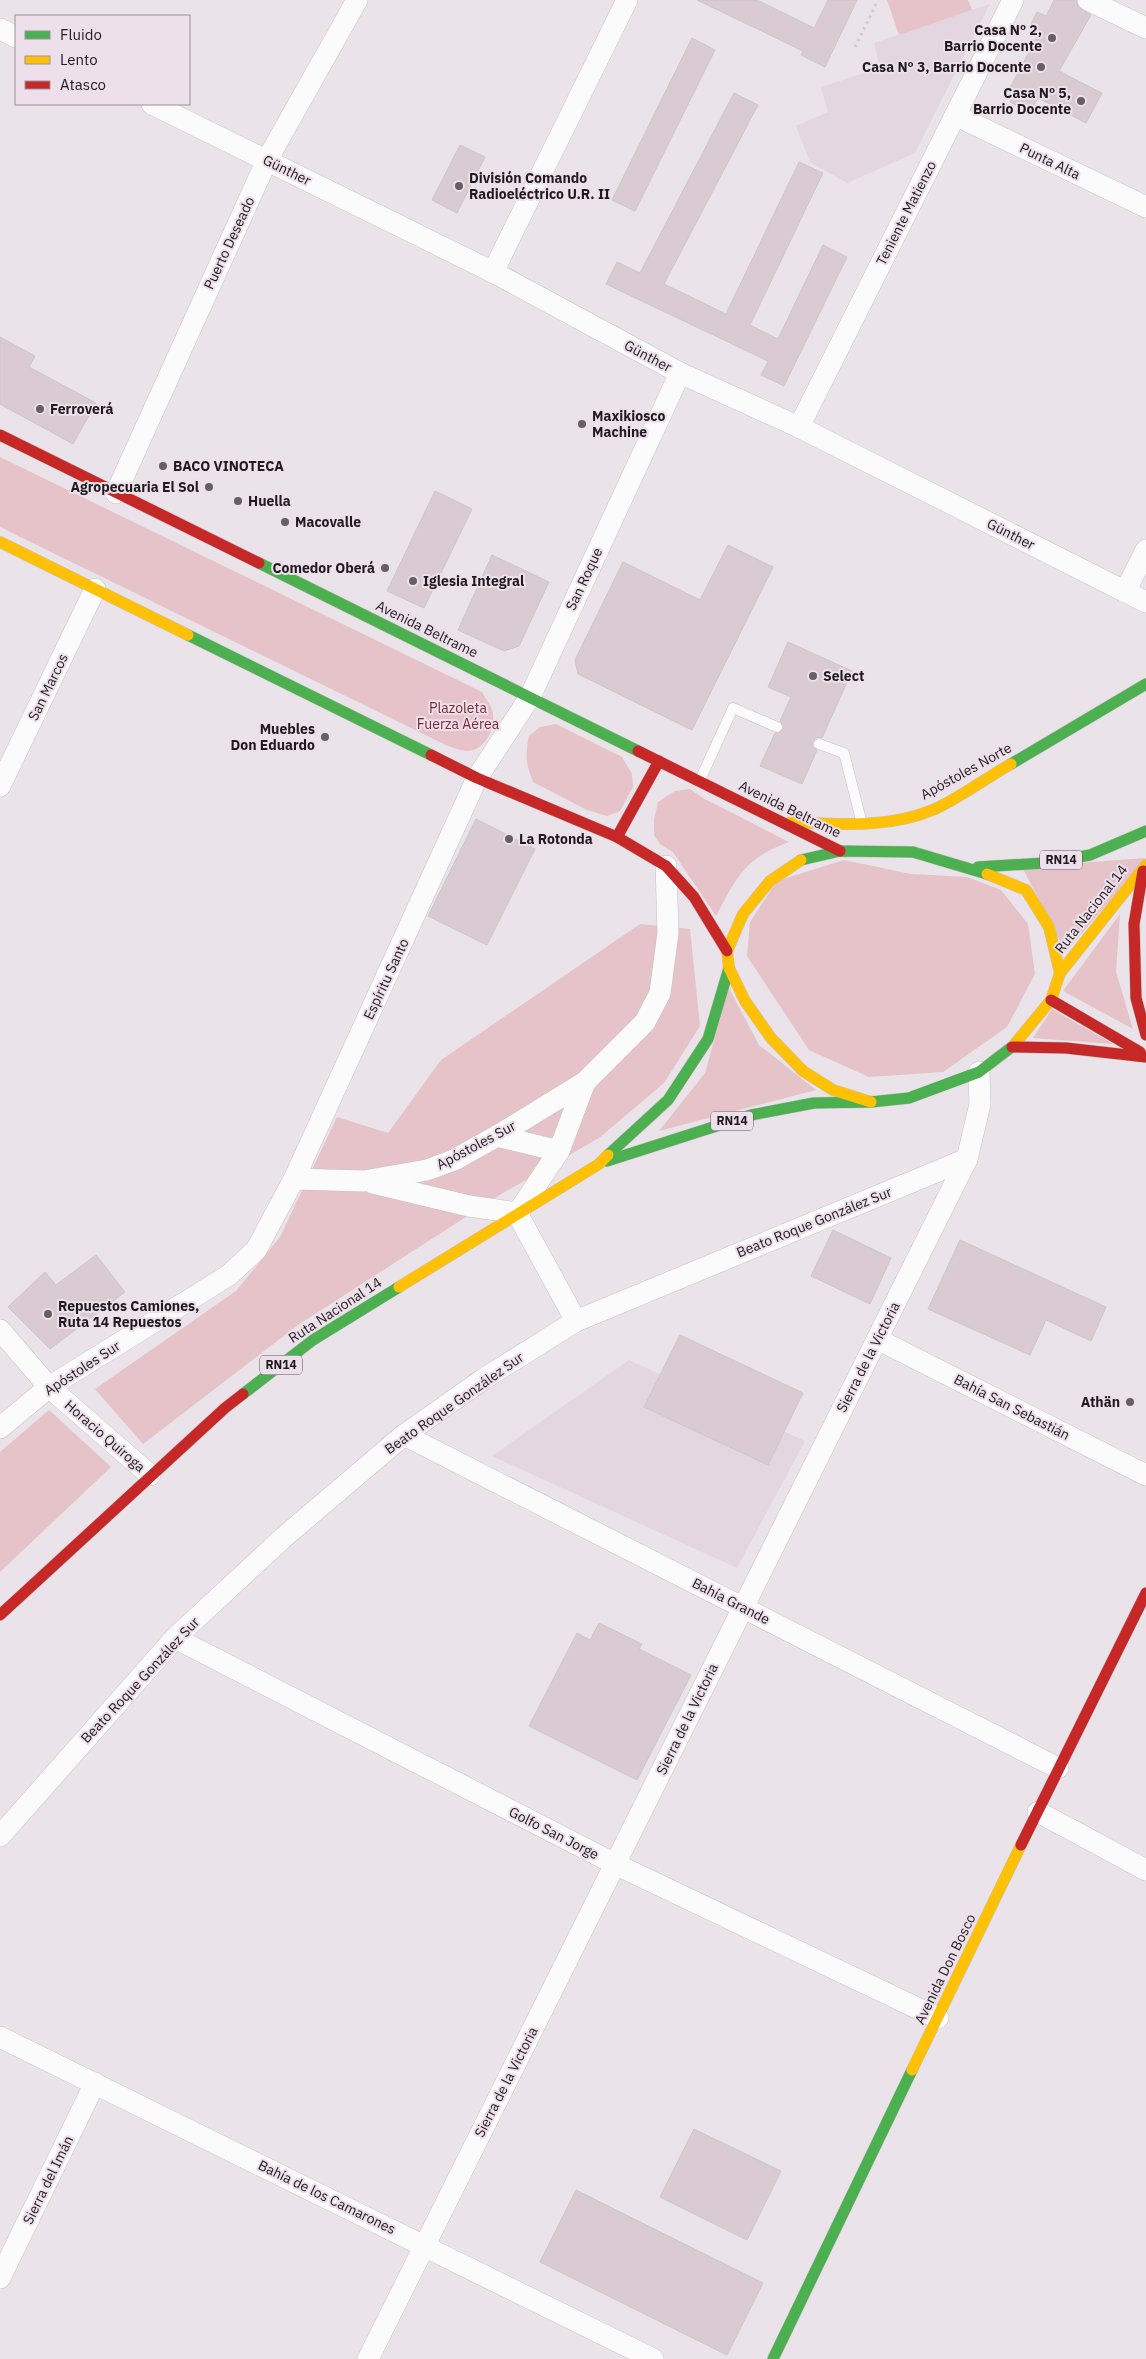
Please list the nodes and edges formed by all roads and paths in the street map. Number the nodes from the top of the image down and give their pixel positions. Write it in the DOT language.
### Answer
graph roads {
  1 [pos="358,0"];
  2 [pos="626,0"];
  3 [pos="878,0"];
  4 [pos="1013,0"];
  5 [pos="1088,0"];
  6 [pos="1146,28"];
  7 [pos="0,29"];
  8 [pos="15,36"];
  9 [pos="855,47"];
  10 [pos="154,105"];
  11 [pos="955,115"];
  12 [pos="267,160"];
  13 [pos="1146,207"];
  14 [pos="493,272"];
  15 [pos="680,373"];
  16 [pos="799,427"];
  17 [pos="0,435"];
  18 [pos="116,493"];
  19 [pos="0,542"];
  20 [pos="1146,550"];
  21 [pos="95,589"];
  22 [pos="1125,592"];
  23 [pos="1146,602"];
  24 [pos="1146,684"];
  25 [pos="530,697"];
  26 [pos="777,727"];
  27 [pos="819,744"];
  28 [pos="659,761"];
  29 [pos="477,778"];
  30 [pos="700,781"];
  31 [pos="0,786"];
  32 [pos="782,822"];
  33 [pos="862,825"];
  34 [pos="1146,831"];
  35 [pos="617,837"];
  36 [pos="840,851"];
  37 [pos="666,866"];
  38 [pos="1145,866"];
  39 [pos="970,868"];
  40 [pos="727,951"];
  41 [pos="729,968"];
  42 [pos="1060,973"];
  43 [pos="1051,1000"];
  44 [pos="1146,1035"];
  45 [pos="1012,1047"];
  46 [pos="1146,1056"];
  47 [pos="979,1072"];
  48 [pos="585,1082"];
  49 [pos="871,1102"];
  50 [pos="496,1136"];
  51 [pos="559,1151"];
  52 [pos="967,1159"];
  53 [pos="599,1164"];
  54 [pos="294,1180"];
  55 [pos="364,1181"];
  56 [pos="517,1213"];
  57 [pos="576,1321"];
  58 [pos="0,1330"];
  59 [pos="877,1338"];
  60 [pos="49,1387"];
  61 [pos="0,1428"];
  62 [pos="404,1435"];
  63 [pos="150,1475"];
  64 [pos="1146,1475"];
  65 [pos="1146,1593"];
  66 [pos="743,1607"];
  67 [pos="0,1615"];
  68 [pos="175,1638"];
  69 [pos="1058,1768"];
  70 [pos="1038,1812"];
  71 [pos="0,1836"];
  72 [pos="615,1864"];
  73 [pos="1146,1870"];
  74 [pos="938,2018"];
  75 [pos="0,2037"];
  76 [pos="96,2083"];
  77 [pos="425,2245"];
  78 [pos="0,2278"];
  79 [pos="368,2359"];
  80 [pos="653,2359"];
  81 [pos="773,2359"];
  1 -- 12 [label="street, Puerto Deseado"];
  2 -- 14 [label="street"];
  3 -- 9 [label="path"];
  4 -- 11 [label="street, Teniente Matienzo"];
  5 -- 6 [label="street"];
  7 -- 8 [label="street"];
  10 -- 12 [label="street, Günther"];
  11 -- 13 [label="street, Punta Alta"];
  11 -- 16 [label="street, Teniente Matienzo"];
  12 -- 14 [label="street, Günther"];
  12 -- 18 [label="street, Puerto Deseado"];
  14 -- 15 [label="street, Günther"];
  15 -- 16 [label="street, Günther"];
  15 -- 25 [label="street, San Roque"];
  16 -- 22 [label="street, Günther"];
  17 -- 18 [label="main road, Avenida Beltrame"];
  18 -- 25 [label="main road, Avenida Beltrame"];
  19 -- 21 [label="main road"];
  20 -- 22 [label="street"];
  21 -- 29 [label="main road"];
  21 -- 31 [label="street, San Marcos"];
  22 -- 23 [label="street, Günther"];
  24 -- 33 [label="main road, Apóstoles Norte"];
  25 -- 28 [label="main road, Avenida Beltrame"];
  25 -- 29 [label="street, San Roque"];
  26 -- 30 [label="lane"];
  27 -- 33 [label="lane"];
  28 -- 30 [label="main road, Avenida Beltrame"];
  28 -- 35 [label="main road"];
  29 -- 35 [label="main road"];
  29 -- 54 [label="street, Espíritu Santo"];
  30 -- 32 [label="main road, Avenida Beltrame"];
  32 -- 33 [label="main road, Apóstoles Norte"];
  32 -- 36 [label="main road, Avenida Beltrame"];
  34 -- 39 [label="main road, Ruta Nacional 14 / RN14"];
  35 -- 37 [label="main road"];
  36 -- 39 [label="main road, Ruta Nacional 14 / RN14"];
  36 -- 40 [label="main road, Ruta Nacional 14 / RN14"];
  37 -- 40 [label="main road"];
  37 -- 48 [label="street, Apóstoles Sur"];
  38 -- 42 [label="main road, Ruta Nacional 14 / RN14"];
  38 -- 44 [label="main road"];
  39 -- 42 [label="main road, Ruta Nacional 14 / RN14"];
  40 -- 41 [label="main road, Ruta Nacional 14 / RN14"];
  41 -- 49 [label="main road, Ruta Nacional 14 / RN14"];
  41 -- 53 [label="main road, Ruta Nacional 14 / RN14"];
  42 -- 43 [label="main road, Ruta Nacional 14 / RN14"];
  43 -- 45 [label="main road, Ruta Nacional 14 / RN14"];
  43 -- 46 [label="main road"];
  45 -- 46 [label="main road"];
  45 -- 47 [label="main road, Ruta Nacional 14 / RN14"];
  47 -- 49 [label="main road, Ruta Nacional 14 / RN14"];
  47 -- 52 [label="street, Sierra de la Victoria"];
  48 -- 50 [label="street, Apóstoles Sur"];
  48 -- 51 [label="street"];
  49 -- 53 [label="main road, Ruta Nacional 14 / RN14"];
  50 -- 51 [label="street"];
  50 -- 55 [label="street, Apóstoles Sur"];
  51 -- 56 [label="street"];
  52 -- 57 [label="street, Beato Roque González Sur"];
  52 -- 59 [label="street, Sierra de la Victoria"];
  53 -- 56 [label="main road, Ruta Nacional 14 / RN14"];
  54 -- 55 [label="street, Apóstoles Sur"];
  54 -- 60 [label="street, Apóstoles Sur"];
  55 -- 56 [label="street"];
  56 -- 57 [label="street"];
  56 -- 63 [label="main road, Ruta Nacional 14 / RN14"];
  57 -- 62 [label="street, Beato Roque González Sur"];
  58 -- 60 [label="street, Horacio Quiroga"];
  59 -- 64 [label="street, Bahía San Sebastián"];
  59 -- 66 [label="street, Sierra de la Victoria"];
  60 -- 61 [label="street, Apóstoles Sur"];
  60 -- 63 [label="street, Horacio Quiroga"];
  62 -- 66 [label="street, Bahía Grande"];
  62 -- 68 [label="street, Beato Roque González Sur"];
  63 -- 67 [label="main road, Ruta Nacional 14 / RN14"];
  65 -- 69 [label="main road, Avenida Don Bosco"];
  66 -- 69 [label="street, Bahía Grande"];
  66 -- 72 [label="street, Sierra de la Victoria"];
  68 -- 71 [label="street, Beato Roque González Sur"];
  68 -- 72 [label="street, Golfo San Jorge"];
  69 -- 70 [label="main road, Avenida Don Bosco"];
  70 -- 73 [label="street"];
  70 -- 74 [label="main road, Avenida Don Bosco"];
  72 -- 74 [label="street, Golfo San Jorge"];
  72 -- 77 [label="street, Sierra de la Victoria"];
  74 -- 81 [label="main road, Avenida Don Bosco"];
  75 -- 76 [label="street, Bahía de los Camarones"];
  76 -- 77 [label="street, Bahía de los Camarones"];
  76 -- 78 [label="street, Sierra del Imán"];
  77 -- 79 [label="street, Sierra de la Victoria"];
  77 -- 80 [label="street, Bahía de los Camarones"];
}
